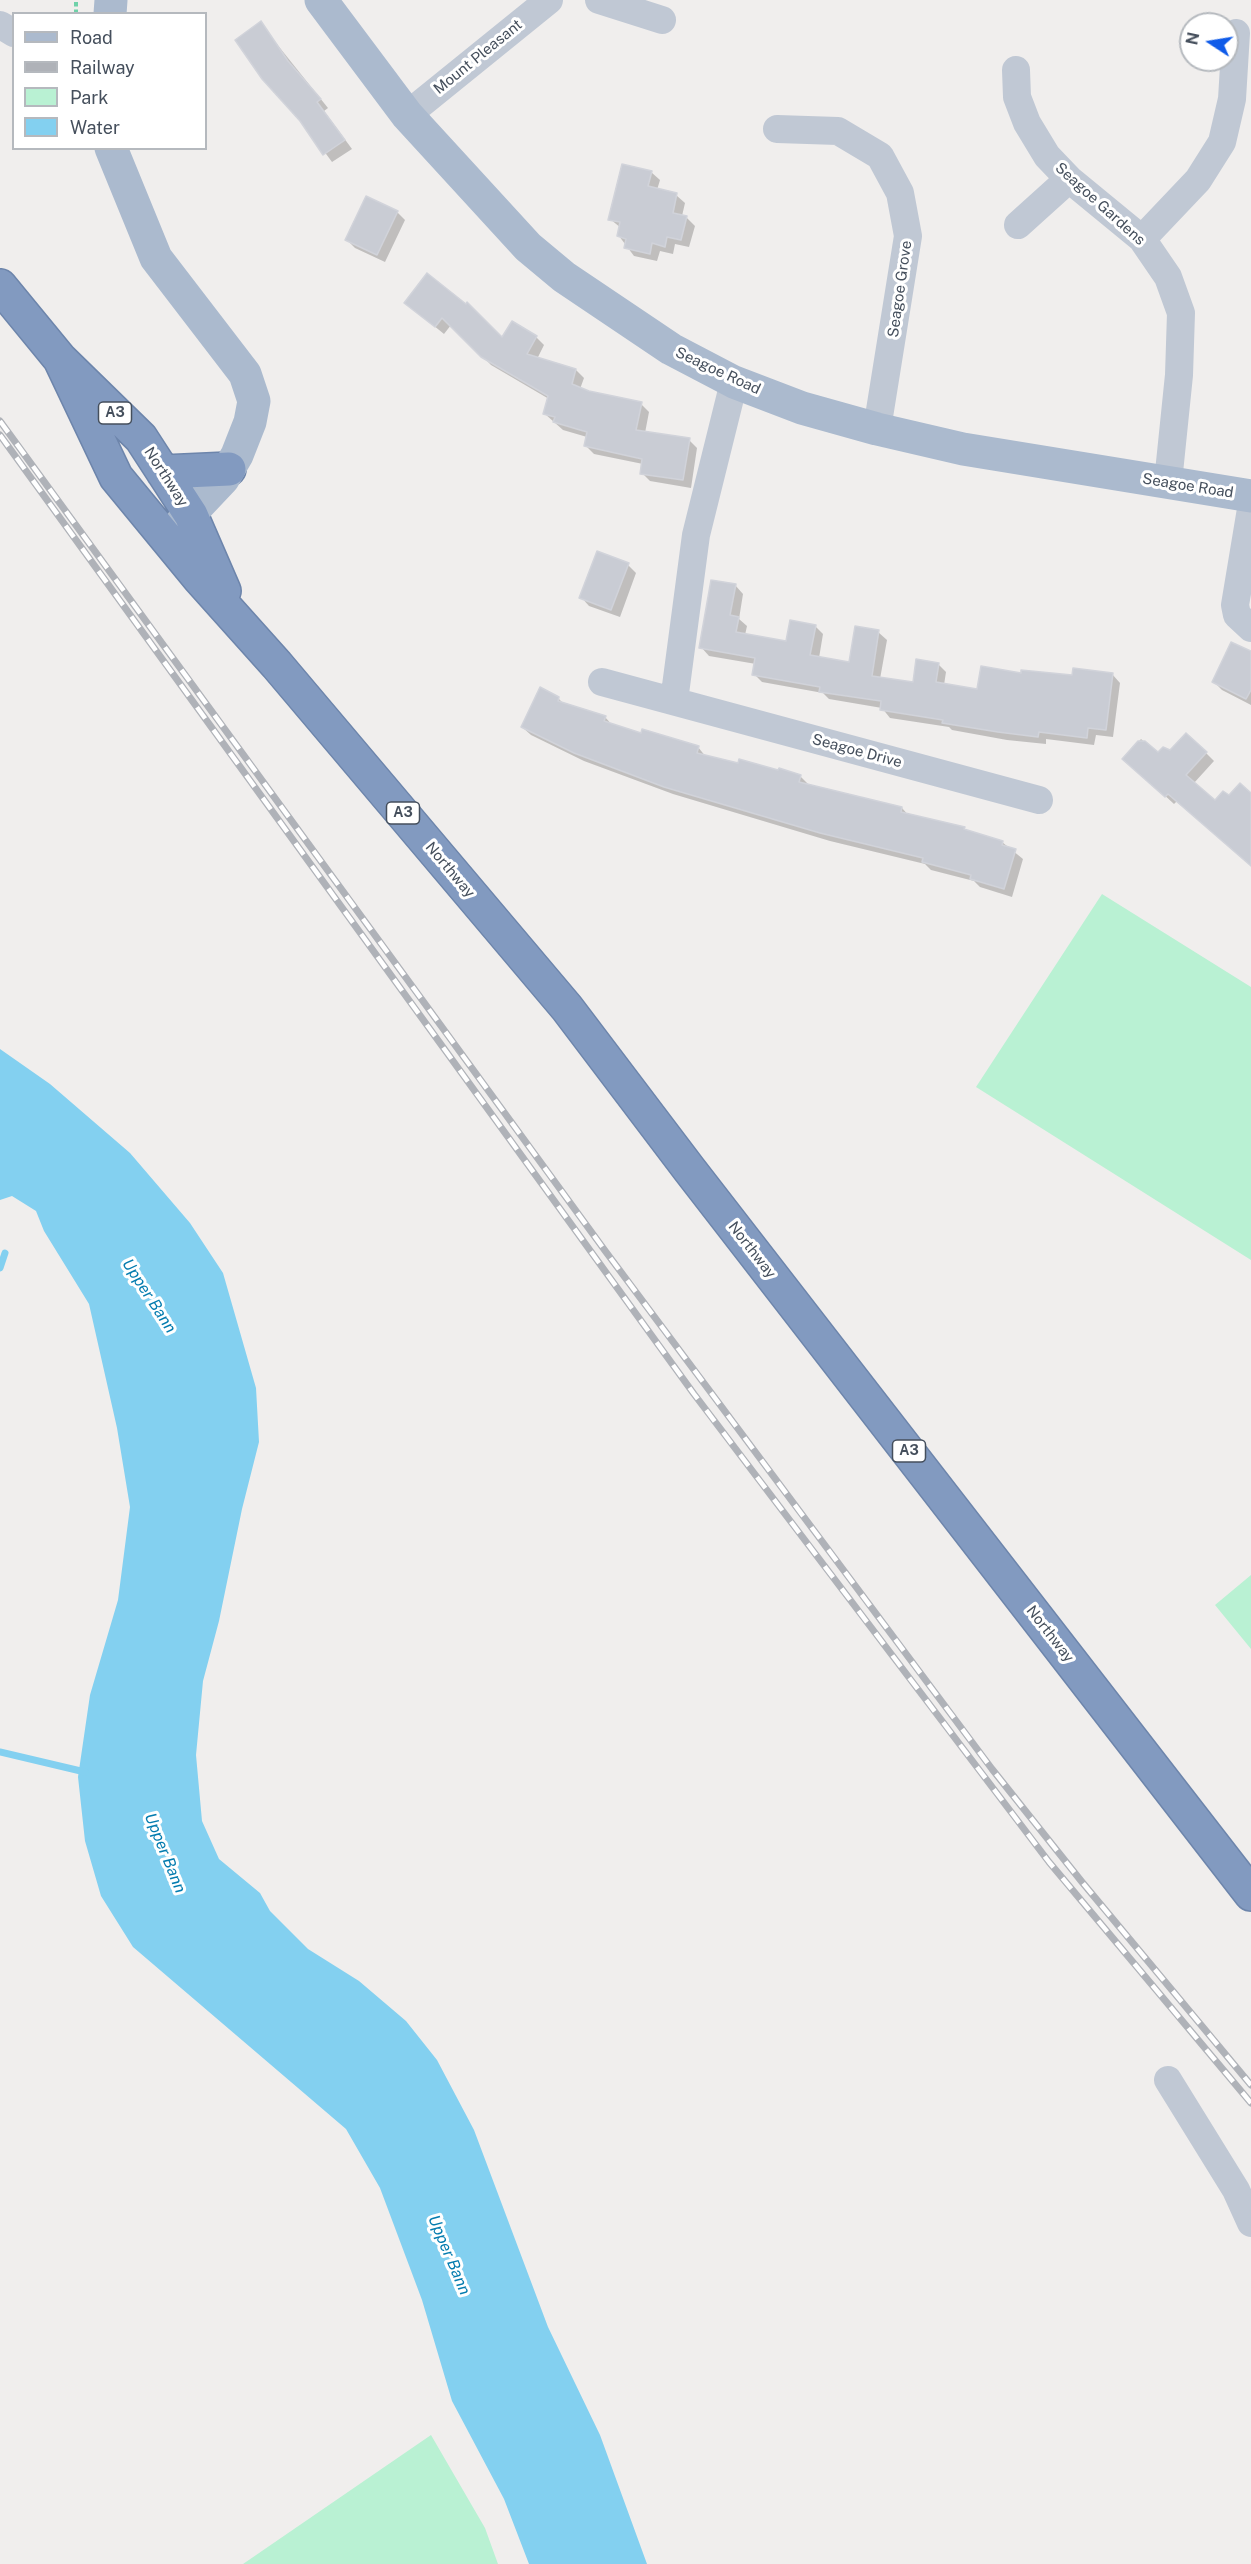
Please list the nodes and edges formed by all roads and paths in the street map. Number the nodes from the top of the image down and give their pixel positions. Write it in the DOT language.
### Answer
graph roads {
  1 [pos="321,0"];
  2 [pos="549,0"];
  3 [pos="599,0"];
  4 [pos="662,20"];
  5 [pos="1016,70"];
  6 [pos="1234,72"];
  7 [pos="407,115"];
  8 [pos="777,129"];
  9 [pos="112,150"];
  10 [pos="1069,179"];
  11 [pos="1018,225"];
  12 [pos="1142,239"];
  13 [pos="0,286"];
  14 [pos="60,359"];
  15 [pos="734,382"];
  16 [pos="877,429"];
  17 [pos="229,469"];
  18 [pos="163,472"];
  19 [pos="1168,482"];
  20 [pos="1251,496"];
  21 [pos="1251,509"];
  22 [pos="178,527"];
  23 [pos="237,620"];
  24 [pos="1251,628"];
  25 [pos="602,682"];
  26 [pos="674,701"];
  27 [pos="1039,800"];
  28 [pos="1251,1894"];
  29 [pos="1168,2080"];
  30 [pos="1251,2223"];
  1 -- 7 [label="main road, Seagoe Road"];
  2 -- 7 [label="street, Mount Pleasant"];
  3 -- 4 [label="street"];
  5 -- 10 [label="street, Seagoe Gardens"];
  6 -- 12 [label="street"];
  7 -- 15 [label="main road, Seagoe Road"];
  8 -- 16 [label="street, Seagoe Grove"];
  9 -- 17 [label="main road"];
  10 -- 11 [label="street"];
  10 -- 12 [label="street, Seagoe Gardens"];
  12 -- 19 [label="street, Seagoe Gardens"];
  13 -- 14 [label="highway, Northway / A3"];
  14 -- 18 [label="highway, Northway / A3"];
  14 -- 22 [label="highway, Northway / A3"];
  15 -- 16 [label="main road, Seagoe Road"];
  15 -- 26 [label="street"];
  16 -- 19 [label="main road, Seagoe Road"];
  17 -- 18 [label="highway"];
  17 -- 22 [label="main road"];
  18 -- 22 [label="highway, Northway / A3"];
  19 -- 20 [label="main road, Seagoe Road"];
  21 -- 24 [label="street"];
  22 -- 23 [label="highway, Northway / A3"];
  22 -- 23 [label="highway, Northway / A3"];
  23 -- 28 [label="highway, Northway / A3"];
  25 -- 26 [label="street, Seagoe Drive"];
  26 -- 27 [label="street, Seagoe Drive"];
  29 -- 30 [label="street"];
}
